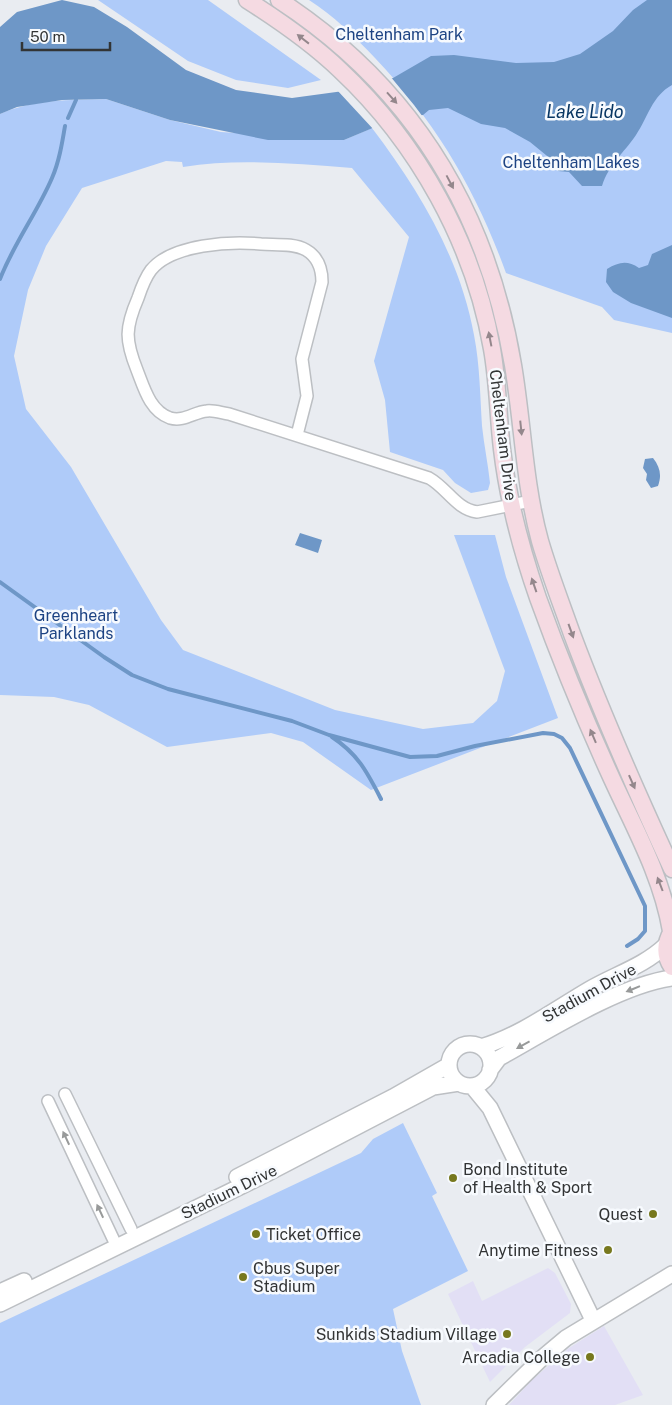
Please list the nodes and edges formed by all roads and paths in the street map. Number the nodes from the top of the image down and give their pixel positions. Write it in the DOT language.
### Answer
graph roads {
  1 [pos="247,0"];
  2 [pos="279,0"];
  3 [pos="297,435"];
  4 [pos="531,501"];
  5 [pos="512,505"];
  6 [pos="672,869"];
  7 [pos="670,936"];
  8 [pos="672,968"];
  9 [pos="672,978"];
  10 [pos="481,1047"];
  11 [pos="449,1065"];
  12 [pos="488,1074"];
  13 [pos="465,1084"];
  14 [pos="65,1094"];
  15 [pos="48,1101"];
  16 [pos="490,1108"];
  17 [pos="100,1166"];
  18 [pos="83,1175"];
  19 [pos="131,1229"];
  20 [pos="115,1242"];
  21 [pos="672,1274"];
  22 [pos="0,1292"];
  23 [pos="0,1304"];
  24 [pos="593,1320"];
  25 [pos="494,1405"];
  5 -- 1 [label="main road, Cheltenham Drive, one-way"];
  2 -- 4 [label="main road, Cheltenham Drive, one-way"];
  3 -- 3 [label="street"];
  3 -- 5 [label="street"];
  4 -- 5 [label="street"];
  4 -- 6 [label="main road, Cheltenham Drive, one-way"];
  7 -- 5 [label="main road, Cheltenham Drive, one-way"];
  7 -- 8 [label="main road, Cheltenham Drive"];
  7 -- 10 [label="street, Stadium Drive"];
  9 -- 12 [label="street, Stadium Drive, one-way"];
  10 -- 11 [label="street"];
  10 -- 12 [label="street"];
  11 -- 13 [label="street"];
  11 -- 19 [label="street, Stadium Drive"];
  12 -- 13 [label="street"];
  12 -- 16 [label="street"];
  13 -- 16 [label="street"];
  13 -- 20 [label="street, Stadium Drive"];
  14 -- 17 [label="street"];
  18 -- 15 [label="street, one-way"];
  16 -- 24 [label="street"];
  17 -- 18 [label="street"];
  17 -- 19 [label="street"];
  20 -- 18 [label="street, one-way"];
  19 -- 20 [label="street, Stadium Drive"];
  20 -- 22 [label="street, Stadium Drive"];
  20 -- 23 [label="street, Stadium Drive"];
  21 -- 24 [label="street"];
  24 -- 25 [label="street"];
}
